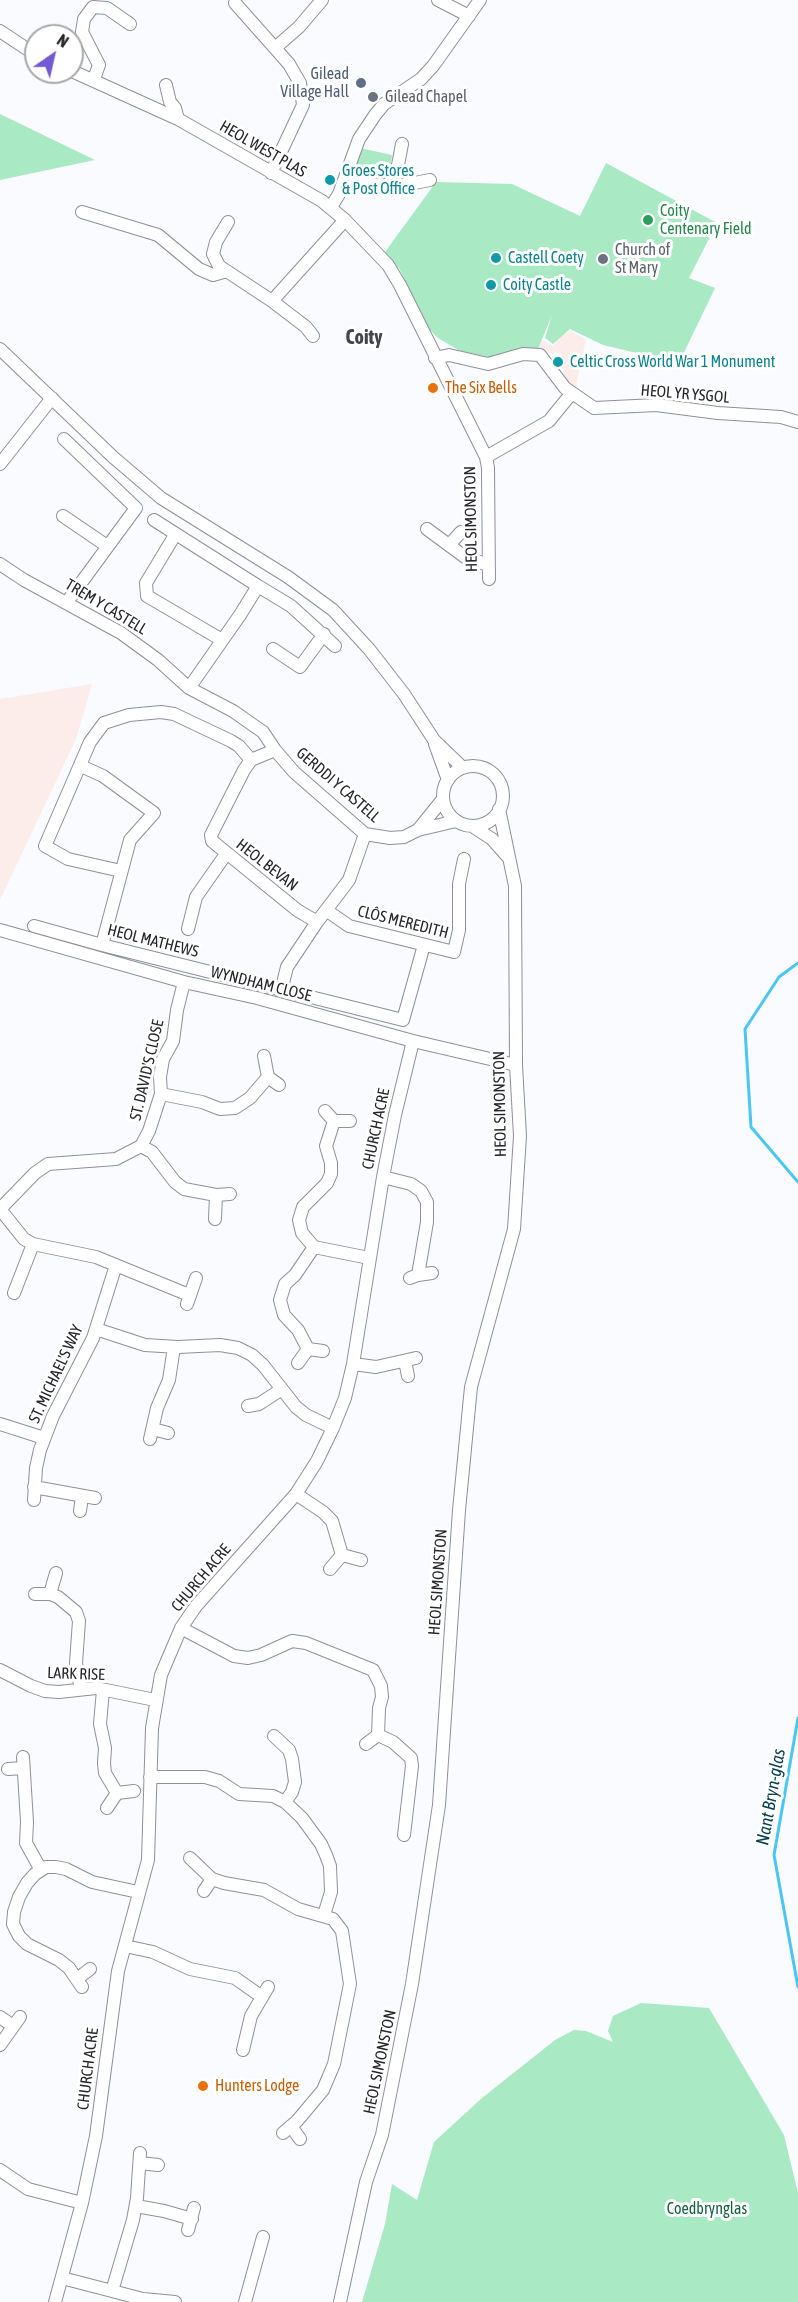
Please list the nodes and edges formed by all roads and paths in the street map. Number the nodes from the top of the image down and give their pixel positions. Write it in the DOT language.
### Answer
graph roads {
  1 [pos="322,0"];
  2 [pos="438,0"];
  3 [pos="480,0"];
  4 [pos="234,4"];
  5 [pos="469,16"];
  6 [pos="130,24"];
  7 [pos="0,31"];
  8 [pos="24,47"];
  9 [pos="275,48"];
  10 [pos="84,75"];
  11 [pos="94,79"];
  12 [pos="166,85"];
  13 [pos="178,119"];
  14 [pos="402,144"];
  15 [pos="271,173"];
  16 [pos="430,180"];
  17 [pos="343,182"];
  18 [pos="394,186"];
  19 [pos="331,207"];
  20 [pos="82,212"];
  21 [pos="345,220"];
  22 [pos="228,222"];
  23 [pos="226,271"];
  24 [pos="272,301"];
  25 [pos="310,327"];
  26 [pos="0,349"];
  27 [pos="435,358"];
  28 [pos="571,394"];
  29 [pos="52,398"];
  30 [pos="798,422"];
  31 [pos="64,439"];
  32 [pos="486,457"];
  33 [pos="0,464"];
  34 [pos="63,516"];
  35 [pos="154,520"];
  36 [pos="427,530"];
  37 [pos="462,532"];
  38 [pos="175,535"];
  39 [pos="449,545"];
  40 [pos="107,546"];
  41 [pos="0,564"];
  42 [pos="488,565"];
  43 [pos="489,579"];
  44 [pos="258,586"];
  45 [pos="67,602"];
  46 [pos="324,634"];
  47 [pos="222,640"];
  48 [pos="334,646"];
  49 [pos="273,650"];
  50 [pos="189,688"];
  51 [pos="434,740"];
  52 [pos="275,750"];
  53 [pos="251,760"];
  54 [pos="81,766"];
  55 [pos="463,768"];
  56 [pos="448,780"];
  57 [pos="443,799"];
  58 [pos="499,809"];
  59 [pos="456,821"];
  60 [pos="472,826"];
  61 [pos="418,830"];
  62 [pos="365,834"];
  63 [pos="226,854"];
  64 [pos="464,859"];
  65 [pos="510,861"];
  66 [pos="121,870"];
  67 [pos="327,910"];
  68 [pos="317,922"];
  69 [pos="34,926"];
  70 [pos="188,929"];
  71 [pos="0,930"];
  72 [pos="102,945"];
  73 [pos="424,945"];
  74 [pos="184,982"];
  75 [pos="281,991"];
  76 [pos="412,1041"];
  77 [pos="264,1056"];
  78 [pos="516,1065"];
  79 [pos="268,1077"];
  80 [pos="279,1085"];
  81 [pos="160,1094"];
  82 [pos="325,1111"];
  83 [pos="334,1121"];
  84 [pos="350,1121"];
  85 [pos="141,1146"];
  86 [pos="383,1177"];
  87 [pos="230,1194"];
  88 [pos="216,1195"];
  89 [pos="0,1209"];
  90 [pos="214,1219"];
  91 [pos="33,1244"];
  92 [pos="314,1247"];
  93 [pos="369,1258"];
  94 [pos="116,1265"];
  95 [pos="432,1273"];
  96 [pos="196,1278"];
  97 [pos="13,1285"];
  98 [pos="96,1329"];
  99 [pos="174,1347"];
  100 [pos="308,1349"];
  101 [pos="323,1351"];
  102 [pos="298,1364"];
  103 [pos="353,1364"];
  104 [pos="408,1376"];
  105 [pos="282,1389"];
  106 [pos="247,1405"];
  107 [pos="0,1424"];
  108 [pos="333,1428"];
  109 [pos="168,1433"];
  110 [pos="44,1438"];
  111 [pos="296,1494"];
  112 [pos="80,1510"];
  113 [pos="342,1555"];
  114 [pos="361,1560"];
  115 [pos="330,1569"];
  116 [pos="56,1573"];
  117 [pos="35,1594"];
  118 [pos="50,1594"];
  119 [pos="182,1628"];
  120 [pos="0,1670"];
  121 [pos="81,1689"];
  122 [pos="103,1690"];
  123 [pos="155,1700"];
  124 [pos="378,1735"];
  125 [pos="274,1736"];
  126 [pos="299,1741"];
  127 [pos="366,1744"];
  128 [pos="289,1750"];
  129 [pos="8,1769"];
  130 [pos="150,1778"];
  131 [pos="134,1791"];
  132 [pos="117,1793"];
  133 [pos="285,1802"];
  134 [pos="107,1808"];
  135 [pos="404,1835"];
  136 [pos="190,1858"];
  137 [pos="41,1870"];
  138 [pos="212,1879"];
  139 [pos="204,1891"];
  140 [pos="138,1892"];
  141 [pos="324,1915"];
  142 [pos="125,1946"];
  143 [pos="90,1969"];
  144 [pos="0,2017"];
  145 [pos="0,2045"];
  146 [pos="243,2050"];
  147 [pos="300,2139"];
  148 [pos="158,2164"];
  149 [pos="0,2170"];
  150 [pos="82,2203"];
  151 [pos="136,2206"];
  152 [pos="191,2219"];
  153 [pos="247,2242"];
  154 [pos="62,2278"];
  155 [pos="112,2291"];
  156 [pos="55,2302"];
  157 [pos="175,2302"];
  158 [pos="245,2302"];
  159 [pos="340,2302"];
  1 -- 9 [label="street"];
  2 -- 5 [label="street"];
  3 -- 5 [label="street"];
  4 -- 9 [label="street"];
  5 -- 17 [label="street"];
  6 -- 11 [label="street"];
  7 -- 8 [label="street"];
  9 -- 15 [label="street"];
  10 -- 11 [label="street, HEOL WEST PLAS"];
  11 -- 13 [label="street, HEOL WEST PLAS"];
  12 -- 13 [label="street"];
  13 -- 15 [label="street, HEOL WEST PLAS"];
  14 -- 18 [label="street"];
  15 -- 19 [label="street, HEOL WEST PLAS"];
  16 -- 18 [label="street"];
  17 -- 18 [label="street"];
  17 -- 19 [label="street"];
  19 -- 21 [label="street, HEOL WEST PLAS"];
  20 -- 23 [label="street"];
  21 -- 24 [label="street"];
  21 -- 27 [label="street, HEOL WEST PLAS"];
  22 -- 23 [label="street"];
  23 -- 24 [label="street"];
  24 -- 25 [label="street"];
  26 -- 29 [label="street"];
  27 -- 28 [label="street"];
  27 -- 32 [label="street, HEOL WEST PLAS"];
  28 -- 30 [label="street, HEOL YR YSGOL"];
  28 -- 32 [label="street"];
  29 -- 33 [label="street"];
  29 -- 51 [label="street"];
  31 -- 40 [label="street"];
  32 -- 42 [label="street, HEOL SIMONSTON"];
  34 -- 40 [label="street"];
  35 -- 38 [label="street"];
  36 -- 39 [label="street"];
  37 -- 39 [label="street"];
  38 -- 44 [label="street"];
  38 -- 47 [label="street, TREM Y CASTELL"];
  39 -- 42 [label="street"];
  40 -- 45 [label="street"];
  41 -- 45 [label="street, TREM Y CASTELL"];
  42 -- 43 [label="street, HEOL SIMONSTON"];
  44 -- 46 [label="street"];
  44 -- 47 [label="street"];
  45 -- 50 [label="street, TREM Y CASTELL"];
  46 -- 48 [label="street"];
  46 -- 49 [label="street"];
  47 -- 50 [label="street"];
  50 -- 52 [label="street, TREM Y CASTELL"];
  51 -- 55 [label="street"];
  51 -- 56 [label="street"];
  52 -- 53 [label="street"];
  52 -- 62 [label="street, GERDDI Y CASTELL"];
  53 -- 54 [label="street"];
  53 -- 63 [label="street, HEOL BEVAN"];
  54 -- 66 [label="street"];
  54 -- 66 [label="street"];
  55 -- 56 [label="street"];
  55 -- 58 [label="street"];
  56 -- 57 [label="street"];
  57 -- 59 [label="street"];
  57 -- 61 [label="street"];
  58 -- 60 [label="street"];
  58 -- 65 [label="street, HEOL SIMONSTON"];
  59 -- 60 [label="street"];
  59 -- 61 [label="street, GERDDI Y CASTELL"];
  60 -- 65 [label="street"];
  61 -- 62 [label="street, GERDDI Y CASTELL"];
  62 -- 67 [label="street"];
  63 -- 68 [label="street, HEOL BEVAN"];
  63 -- 70 [label="street"];
  64 -- 73 [label="street, CLÔS MEREDITH"];
  65 -- 78 [label="street, HEOL SIMONSTON"];
  66 -- 72 [label="street"];
  67 -- 68 [label="street"];
  67 -- 73 [label="street, CLÔS MEREDITH"];
  68 -- 75 [label="street"];
  69 -- 72 [label="street, HEOL MATHEWS"];
  71 -- 74 [label="street, WYNDHAM CLOSE"];
  72 -- 75 [label="street, HEOL MATHEWS"];
  73 -- 75 [label="street, HEOL MATHEWS"];
  74 -- 76 [label="street, WYNDHAM CLOSE"];
  74 -- 81 [label="street, ST. DAVID'S CLOSE"];
  76 -- 78 [label="street, WYNDHAM CLOSE"];
  76 -- 86 [label="street, CHURCH ACRE"];
  77 -- 79 [label="street"];
  78 -- 159 [label="street, HEOL SIMONSTON"];
  79 -- 80 [label="street"];
  79 -- 81 [label="street"];
  81 -- 85 [label="street, ST. DAVID'S CLOSE"];
  82 -- 83 [label="street"];
  83 -- 84 [label="street"];
  83 -- 92 [label="street"];
  85 -- 88 [label="street"];
  85 -- 89 [label="street, ST. DAVID'S CLOSE"];
  86 -- 93 [label="street, CHURCH ACRE"];
  86 -- 95 [label="street"];
  87 -- 88 [label="street"];
  88 -- 90 [label="street"];
  89 -- 91 [label="street"];
  91 -- 94 [label="street"];
  91 -- 97 [label="street"];
  92 -- 93 [label="street"];
  92 -- 100 [label="street"];
  93 -- 103 [label="street, CHURCH ACRE"];
  94 -- 96 [label="street"];
  94 -- 98 [label="street, ST. MICHAEL'S WAY"];
  98 -- 99 [label="street"];
  98 -- 110 [label="street, ST. MICHAEL'S WAY"];
  99 -- 105 [label="street"];
  99 -- 109 [label="street"];
  100 -- 101 [label="street"];
  100 -- 102 [label="street"];
  103 -- 104 [label="street"];
  103 -- 108 [label="street, CHURCH ACRE"];
  105 -- 106 [label="street"];
  105 -- 108 [label="street"];
  107 -- 110 [label="street"];
  108 -- 111 [label="street, CHURCH ACRE"];
  110 -- 112 [label="street, ST. MICHAEL'S WAY"];
  111 -- 113 [label="street"];
  111 -- 119 [label="street, CHURCH ACRE"];
  113 -- 114 [label="street"];
  113 -- 115 [label="street"];
  116 -- 118 [label="street"];
  117 -- 118 [label="street"];
  118 -- 121 [label="street"];
  119 -- 123 [label="street, CHURCH ACRE"];
  119 -- 124 [label="street"];
  120 -- 121 [label="street, LARK RISE"];
  121 -- 122 [label="street, LARK RISE"];
  122 -- 123 [label="street, LARK RISE"];
  122 -- 132 [label="street"];
  123 -- 130 [label="street, CHURCH ACRE"];
  124 -- 127 [label="street"];
  124 -- 135 [label="street"];
  125 -- 128 [label="street"];
  126 -- 128 [label="street"];
  128 -- 133 [label="street"];
  129 -- 137 [label="street"];
  130 -- 133 [label="street"];
  130 -- 140 [label="street, CHURCH ACRE"];
  131 -- 132 [label="street"];
  132 -- 134 [label="street"];
  133 -- 141 [label="street"];
  136 -- 138 [label="street"];
  137 -- 140 [label="street"];
  137 -- 143 [label="street"];
  138 -- 139 [label="street"];
  138 -- 141 [label="street"];
  140 -- 142 [label="street, CHURCH ACRE"];
  141 -- 147 [label="street"];
  142 -- 146 [label="street"];
  142 -- 150 [label="street, CHURCH ACRE"];
  144 -- 145 [label="street"];
  148 -- 151 [label="street"];
  149 -- 150 [label="street"];
  150 -- 154 [label="street, CHURCH ACRE"];
  151 -- 152 [label="street"];
  151 -- 155 [label="street"];
  153 -- 158 [label="street"];
  154 -- 155 [label="street"];
  154 -- 156 [label="street, CHURCH ACRE"];
  155 -- 157 [label="street"];
}
